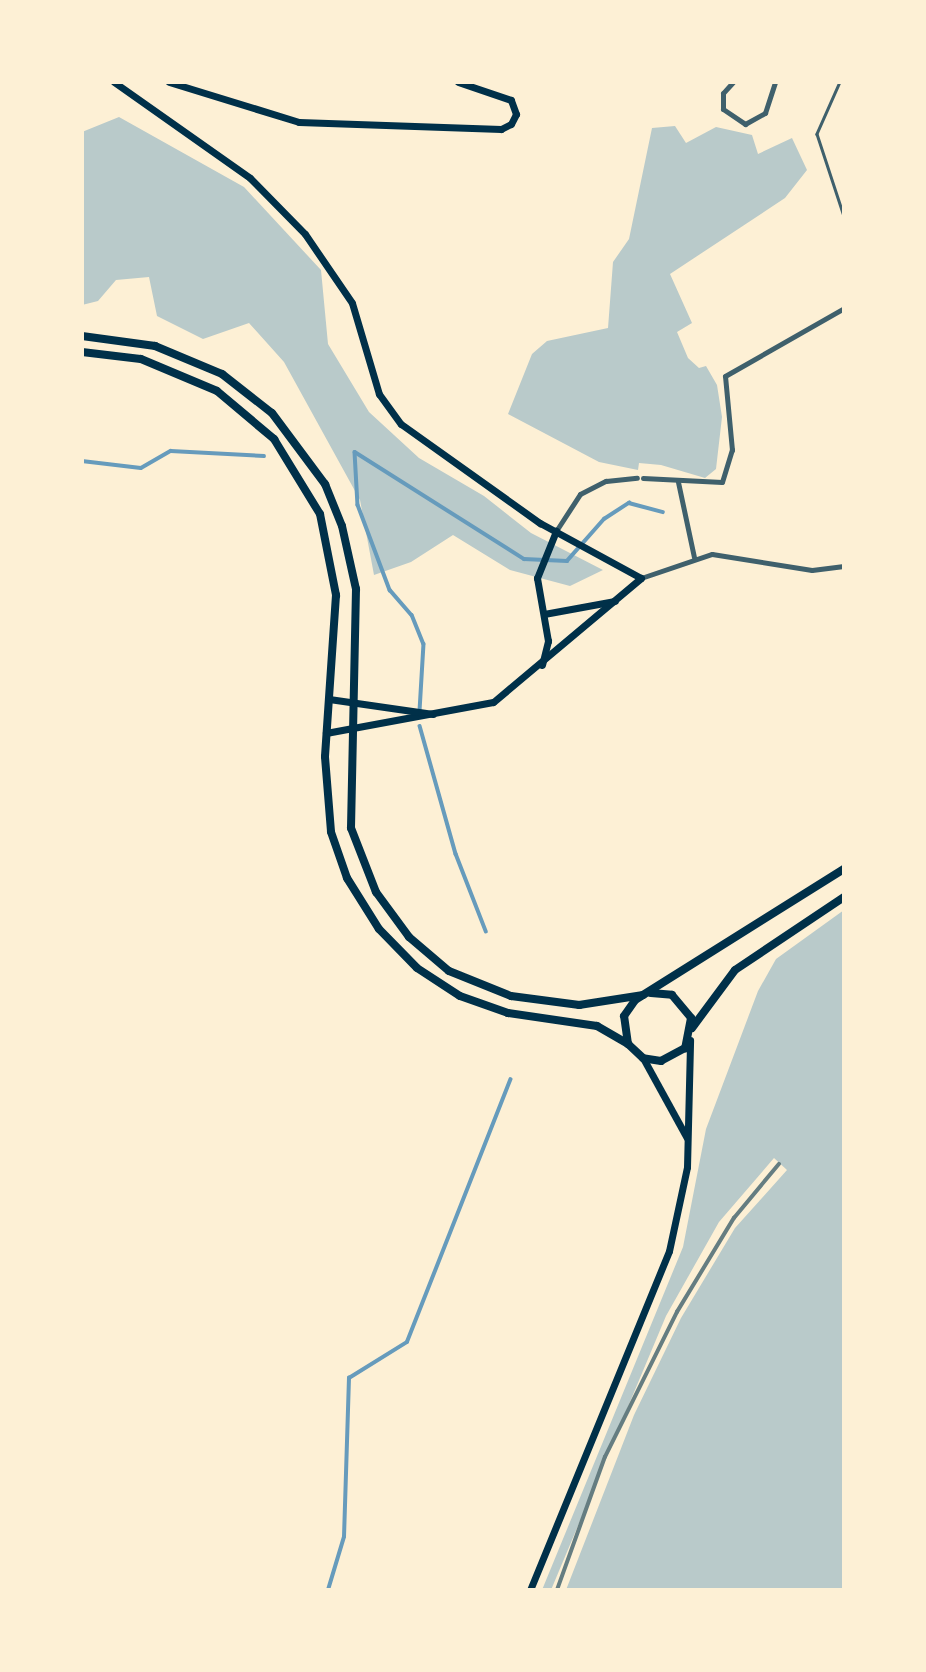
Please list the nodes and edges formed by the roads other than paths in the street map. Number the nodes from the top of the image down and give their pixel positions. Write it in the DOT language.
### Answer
graph roads {
  1 [pos="114,82"];
  2 [pos="169,82"];
  3 [pos="458,82"];
  4 [pos="733,82"];
  5 [pos="775,82"];
  6 [pos="840,82"];
  7 [pos="844,216"];
  8 [pos="844,307"];
  9 [pos="82,336"];
  10 [pos="82,352"];
  11 [pos="678,482"];
  12 [pos="556,531"];
  13 [pos="694,557"];
  14 [pos="844,566"];
  15 [pos="641,578"];
  16 [pos="615,601"];
  17 [pos="544,614"];
  18 [pos="542,666"];
  19 [pos="329,699"];
  20 [pos="352,704"];
  21 [pos="441,715"];
  22 [pos="351,730"];
  23 [pos="326,733"];
  24 [pos="844,869"];
  25 [pos="844,897"];
  26 [pos="647,994"];
  27 [pos="692,1028"];
  28 [pos="690,1040"];
  29 [pos="628,1044"];
  30 [pos="643,1058"];
  31 [pos="689,1142"];
  32 [pos="530,1590"];
  1 -- 12 [label="main road"];
  2 -- 3 [label="main road"];
  4 -- 5 [label="street"];
  6 -- 7 [label="lane"];
  8 -- 11 [label="street"];
  9 -- 20 [label="main road"];
  10 -- 19 [label="main road"];
  11 -- 12 [label="street"];
  11 -- 13 [label="street"];
  12 -- 15 [label="main road"];
  12 -- 17 [label="main road"];
  13 -- 14 [label="street"];
  13 -- 15 [label="street"];
  15 -- 16 [label="main road"];
  16 -- 17 [label="main road"];
  16 -- 18 [label="main road"];
  17 -- 18 [label="main road"];
  18 -- 21 [label="main road"];
  19 -- 20 [label="main road"];
  19 -- 23 [label="main road"];
  20 -- 21 [label="main road"];
  20 -- 22 [label="main road"];
  21 -- 22 [label="main road"];
  22 -- 23 [label="main road"];
  22 -- 26 [label="main road"];
  23 -- 29 [label="main road"];
  24 -- 26 [label="main road"];
  25 -- 27 [label="main road"];
  26 -- 27 [label="main road"];
  26 -- 29 [label="main road"];
  27 -- 28 [label="main road"];
  28 -- 30 [label="main road"];
  28 -- 31 [label="main road"];
  29 -- 30 [label="main road"];
  30 -- 31 [label="main road"];
  31 -- 32 [label="main road"];
}
